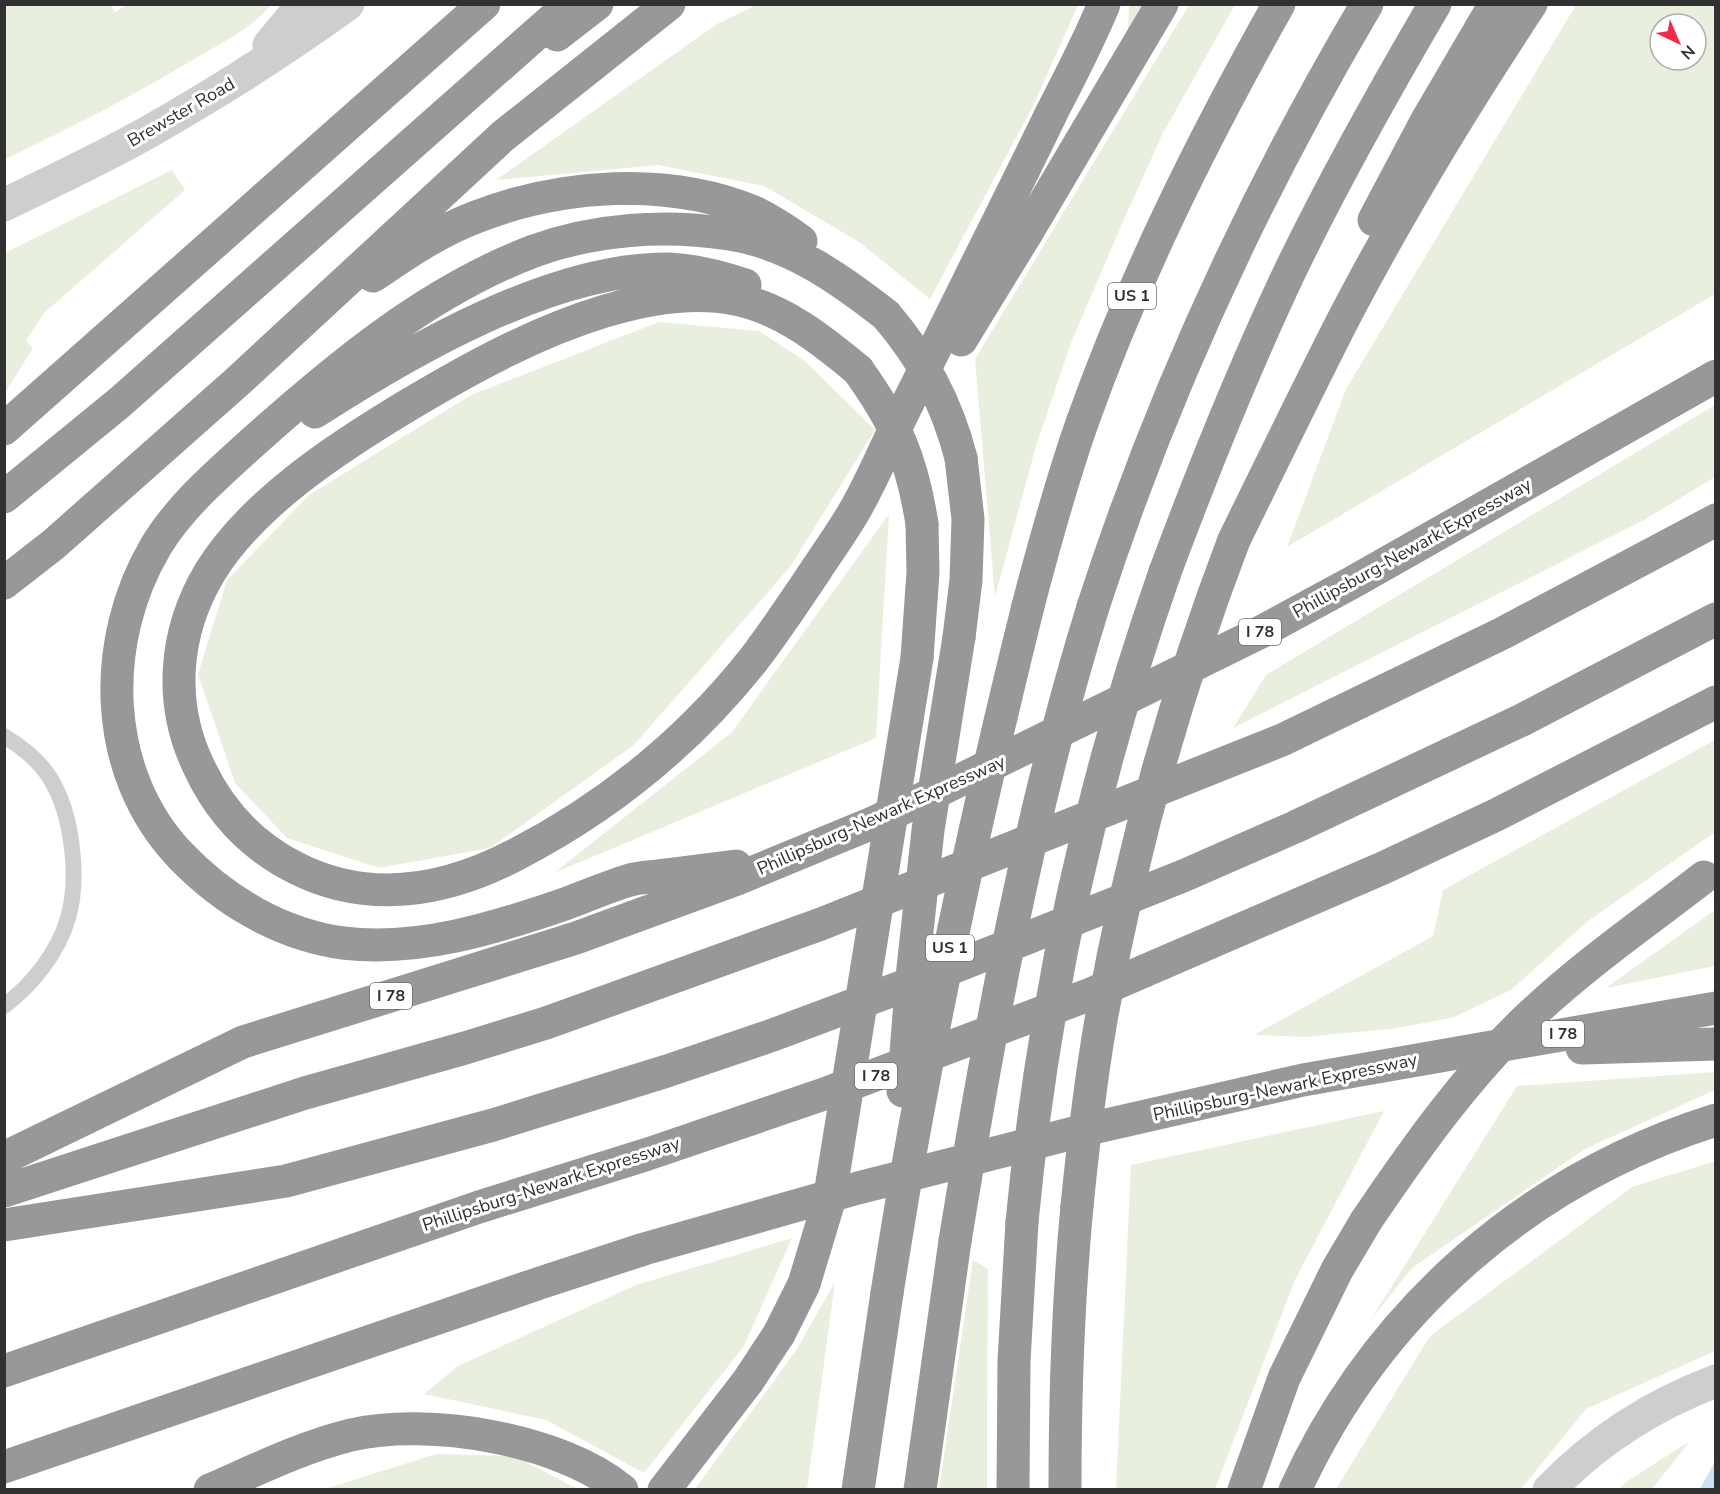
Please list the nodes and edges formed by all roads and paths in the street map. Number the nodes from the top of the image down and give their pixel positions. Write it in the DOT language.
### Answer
graph roads {
  1 [pos="303,4"];
  2 [pos="348,4"];
  3 [pos="456,4"];
  4 [pos="484,4"];
  5 [pos="570,4"];
  6 [pos="597,4"];
  7 [pos="669,4"];
  8 [pos="694,4"];
  9 [pos="1104,4"];
  10 [pos="1162,4"];
  11 [pos="1279,4"];
  12 [pos="1299,4"];
  13 [pos="1367,4"];
  14 [pos="1435,4"];
  15 [pos="1495,4"];
  16 [pos="1531,4"];
  17 [pos="241,78"];
  18 [pos="550,97"];
  19 [pos="385,167"];
  20 [pos="1179,192"];
  21 [pos="4,205"];
  22 [pos="230,230"];
  23 [pos="886,315"];
  24 [pos="858,370"];
  25 [pos="1716,376"];
  26 [pos="237,382"];
  27 [pos="4,429"];
  28 [pos="4,497"];
  29 [pos="192,501"];
  30 [pos="857,507"];
  31 [pos="1716,513"];
  32 [pos="1716,520"];
  33 [pos="1234,540"];
  34 [pos="1614,574"];
  35 [pos="4,583"];
  36 [pos="1716,618"];
  37 [pos="1716,702"];
  38 [pos="4,736"];
  39 [pos="789,859"];
  40 [pos="1710,874"];
  41 [pos="4,1006"];
  42 [pos="1716,1008"];
  43 [pos="1716,1044"];
  44 [pos="1410,1060"];
  45 [pos="1716,1120"];
  46 [pos="4,1158"];
  47 [pos="4,1191"];
  48 [pos="4,1225"];
  49 [pos="886,1293"];
  50 [pos="4,1371"];
  51 [pos="1716,1381"];
  52 [pos="4,1467"];
  53 [pos="210,1490"];
  54 [pos="622,1490"];
  55 [pos="664,1490"];
  56 [pos="858,1490"];
  57 [pos="920,1490"];
  58 [pos="1013,1490"];
  59 [pos="1065,1490"];
  60 [pos="1244,1490"];
  61 [pos="1295,1490"];
  62 [pos="1549,1490"];
  1 -- 17 [label="street"];
  2 -- 17 [label="street, Brewster Road"];
  3 -- 22 [label="highway"];
  4 -- 22 [label="highway"];
  5 -- 19 [label="highway"];
  6 -- 19 [label="highway"];
  7 -- 18 [label="highway"];
  8 -- 18 [label="highway"];
  9 -- 30 [label="highway"];
  10 -- 30 [label="highway"];
  11 -- 20 [label="highway, US 1"];
  12 -- 20 [label="highway"];
  13 -- 57 [label="highway, bridge"];
  14 -- 58 [label="highway, bridge"];
  15 -- 33 [label="highway"];
  16 -- 33 [label="highway"];
  17 -- 21 [label="street, Brewster Road"];
  18 -- 26 [label="highway"];
  19 -- 28 [label="highway"];
  20 -- 49 [label="highway, US 1, bridge"];
  22 -- 27 [label="highway"];
  23 -- 26 [label="highway"];
  23 -- 29 [label="highway"];
  23 -- 49 [label="highway, bridge"];
  24 -- 29 [label="highway"];
  24 -- 30 [label="highway"];
  24 -- 55 [label="highway, bridge"];
  25 -- 39 [label="highway, Phillipsburg-Newark Expressway / I 78"];
  26 -- 35 [label="highway"];
  29 -- 39 [label="highway"];
  31 -- 34 [label="highway"];
  32 -- 34 [label="highway"];
  33 -- 59 [label="highway, bridge"];
  34 -- 47 [label="highway"];
  36 -- 48 [label="highway"];
  37 -- 50 [label="highway, Phillipsburg-Newark Expressway / I 78"];
  38 -- 41 [label="lane"];
  39 -- 46 [label="highway, Phillipsburg-Newark Expressway / I 78"];
  40 -- 60 [label="highway, bridge"];
  42 -- 44 [label="highway, Phillipsburg-Newark Expressway / I 78"];
  43 -- 44 [label="highway"];
  44 -- 52 [label="highway, Phillipsburg-Newark Expressway / I 78"];
  45 -- 61 [label="highway"];
  49 -- 56 [label="highway, US 1"];
  51 -- 62 [label="street"];
  53 -- 54 [label="highway"];
}
